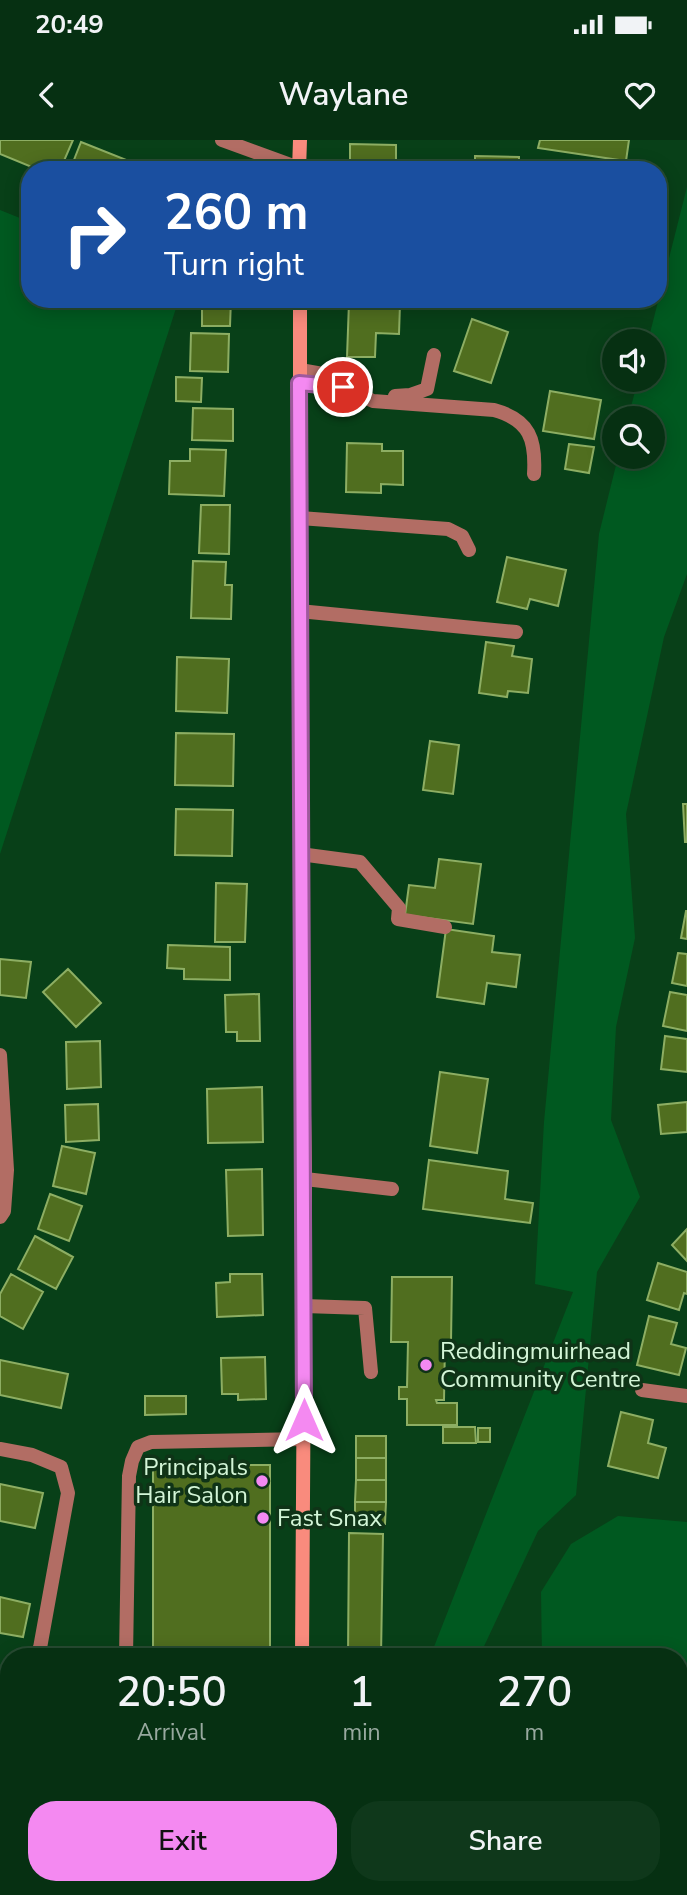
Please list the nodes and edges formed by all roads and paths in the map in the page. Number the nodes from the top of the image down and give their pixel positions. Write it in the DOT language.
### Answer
graph roads {
  1 [pos="222,140"];
  2 [pos="300,140"];
  3 [pos="278,161"];
  4 [pos="299,161"];
  5 [pos="300,308"];
  6 [pos="434,355"];
  7 [pos="300,376"];
  8 [pos="534,474"];
  9 [pos="300,518"];
  10 [pos="469,550"];
  11 [pos="299,611"];
  12 [pos="516,632"];
  13 [pos="300,854"];
  14 [pos="444,927"];
  15 [pos="0,1055"];
  16 [pos="305,1179"];
  17 [pos="392,1189"];
  18 [pos="0,1217"];
  19 [pos="304,1306"];
  20 [pos="371,1372"];
  21 [pos="642,1390"];
  22 [pos="687,1396"];
  23 [pos="304,1439"];
  24 [pos="0,1449"];
  25 [pos="39,1648"];
  26 [pos="126,1648"];
  27 [pos="302,1648"];
  1 -- 3 [label="street"];
  2 -- 4 [label="main road"];
  5 -- 7 [label="main road"];
  6 -- 7 [label="street"];
  7 -- 8 [label="street"];
  7 -- 9 [label="main road"];
  9 -- 10 [label="street"];
  9 -- 11 [label="main road"];
  11 -- 12 [label="street"];
  11 -- 13 [label="main road"];
  13 -- 14 [label="street"];
  13 -- 16 [label="main road"];
  15 -- 18 [label="street"];
  16 -- 17 [label="street"];
  16 -- 19 [label="main road"];
  19 -- 20 [label="street"];
  19 -- 23 [label="main road"];
  21 -- 22 [label="street"];
  23 -- 26 [label="street"];
  23 -- 27 [label="main road"];
  24 -- 25 [label="street"];
}
